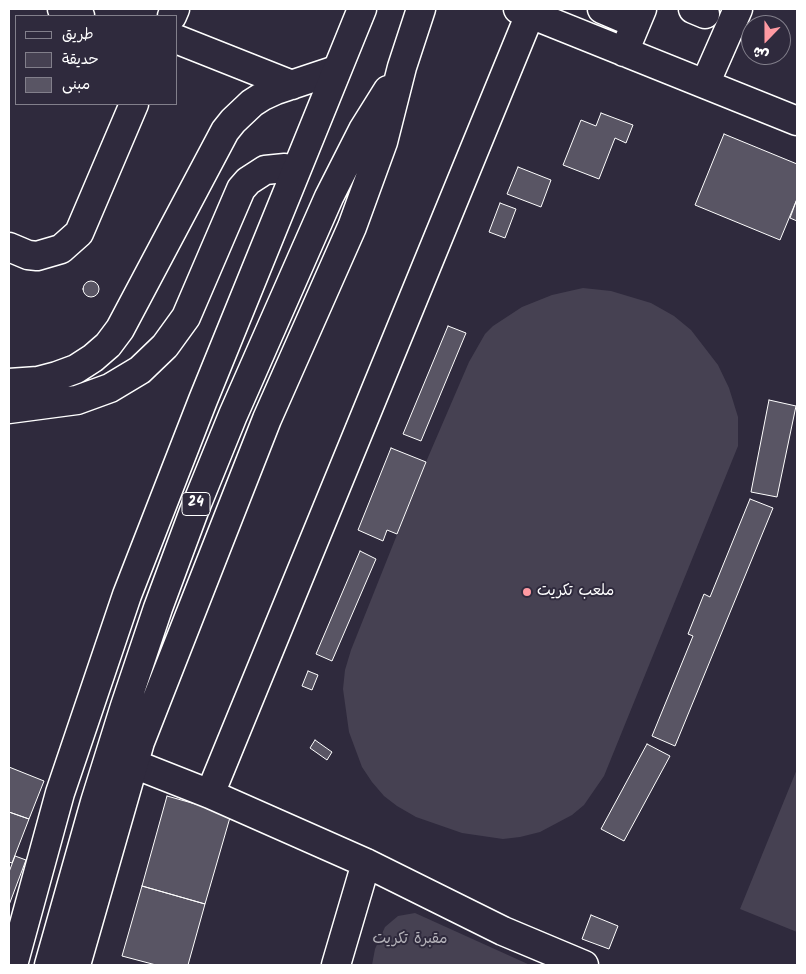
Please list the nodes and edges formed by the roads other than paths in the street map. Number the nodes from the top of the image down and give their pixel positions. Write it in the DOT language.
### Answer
graph roads {
  1 [pos="62,9"];
  2 [pos="362,9"];
  3 [pos="421,9"];
  4 [pos="602,9"];
  5 [pos="738,9"];
  6 [pos="524,11"];
  7 [pos="77,15"];
  8 [pos="639,16"];
  9 [pos="178,40"];
  10 [pos="624,52"];
  11 [pos="402,67"];
  12 [pos="336,70"];
  13 [pos="705,84"];
  14 [pos="292,85"];
  15 [pos="134,105"];
  16 [pos="797,121"];
  17 [pos="295,171"];
  18 [pos="9,247"];
  19 [pos="9,383"];
  20 [pos="9,409"];
  21 [pos="134,764"];
  22 [pos="210,794"];
  23 [pos="366,863"];
  24 [pos="13,965"];
  25 [pos="49,965"];
  26 [pos="76,965"];
  27 [pos="336,965"];
  28 [pos="584,965"];
  1 -- 7 [label="main road"];
  2 -- 12 [label="main road"];
  3 -- 11 [label="main road"];
  4 -- 8 [label="main road"];
  5 -- 13 [label="main road"];
  6 -- 10 [label="main road"];
  6 -- 22 [label="main road"];
  8 -- 10 [label="main road"];
  9 -- 14 [label="main road"];
  10 -- 13 [label="main road"];
  11 -- 21 [label="main road"];
  11 -- 25 [label="main road, 24"];
  12 -- 14 [label="main road"];
  12 -- 17 [label="main road"];
  13 -- 16 [label="main road"];
  14 -- 19 [label="main road"];
  15 -- 18 [label="main road"];
  17 -- 20 [label="main road"];
  17 -- 24 [label="main road"];
  21 -- 22 [label="main road"];
  21 -- 26 [label="main road"];
  22 -- 23 [label="main road"];
  23 -- 27 [label="main road"];
  23 -- 28 [label="main road"];
}
